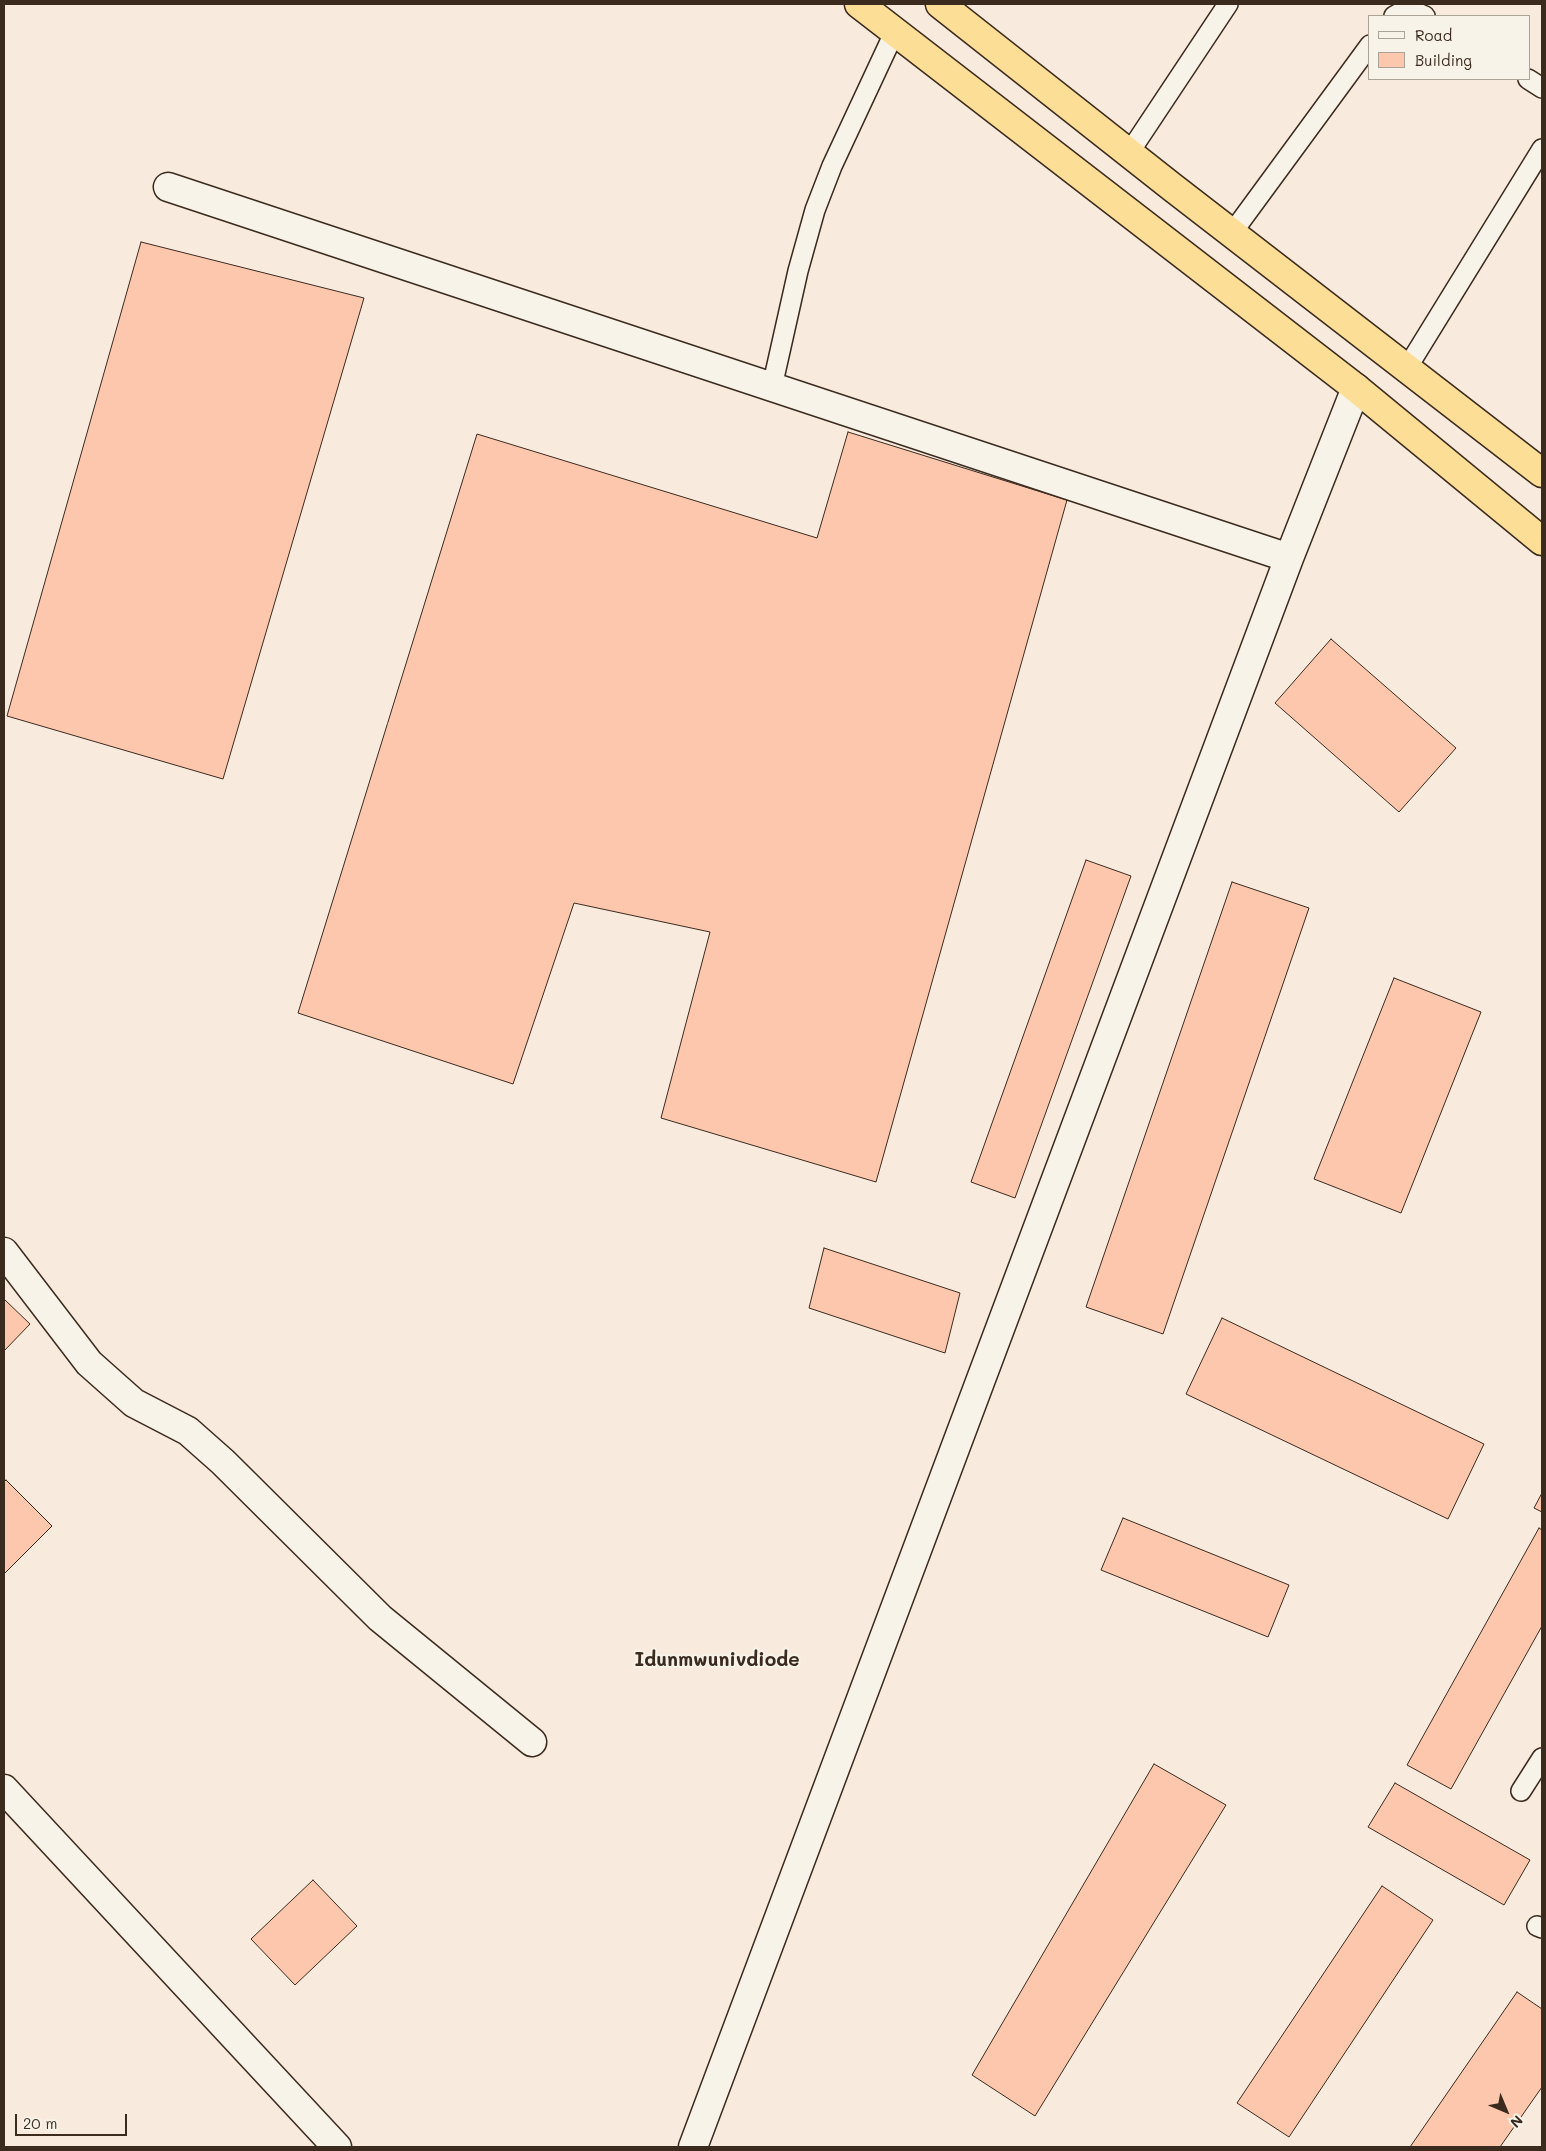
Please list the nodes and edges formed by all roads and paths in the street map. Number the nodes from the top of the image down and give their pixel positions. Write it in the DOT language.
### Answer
graph roads {
  1 [pos="859,4"];
  2 [pos="940,4"];
  3 [pos="1228,4"];
  4 [pos="1396,15"];
  5 [pos="1423,15"];
  6 [pos="895,31"];
  7 [pos="1368,48"];
  8 [pos="1530,80"];
  9 [pos="1542,88"];
  10 [pos="1542,149"];
  11 [pos="1129,153"];
  12 [pos="168,187"];
  13 [pos="1232,233"];
  14 [pos="1407,368"];
  15 [pos="772,387"];
  16 [pos="1356,388"];
  17 [pos="1542,473"];
  18 [pos="1542,542"];
  19 [pos="1289,558"];
  20 [pos="4,1252"];
  21 [pos="532,1742"];
  22 [pos="1542,1758"];
  23 [pos="4,1789"];
  24 [pos="1521,1791"];
  25 [pos="338,2147"];
  26 [pos="693,2147"];
  1 -- 6 [label="highway"];
  2 -- 11 [label="highway"];
  3 -- 11 [label="lane"];
  4 -- 5 [label="lane"];
  6 -- 15 [label="lane"];
  6 -- 16 [label="highway"];
  7 -- 13 [label="lane"];
  8 -- 9 [label="lane"];
  10 -- 14 [label="lane"];
  11 -- 13 [label="highway"];
  12 -- 15 [label="street"];
  13 -- 14 [label="highway"];
  14 -- 17 [label="highway"];
  15 -- 19 [label="street"];
  16 -- 18 [label="highway"];
  16 -- 19 [label="street"];
  19 -- 26 [label="street"];
  20 -- 21 [label="street"];
  22 -- 24 [label="lane"];
  23 -- 25 [label="street"];
}
